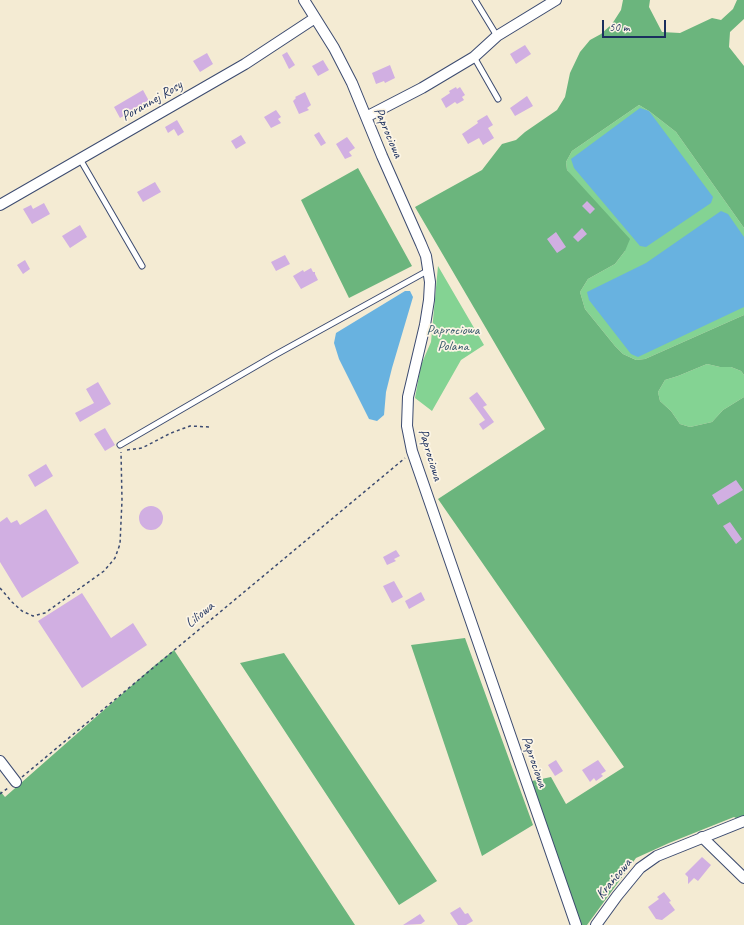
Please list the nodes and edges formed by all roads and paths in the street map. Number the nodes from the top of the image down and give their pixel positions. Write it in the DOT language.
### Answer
graph roads {
  1 [pos="304,0"];
  2 [pos="475,0"];
  3 [pos="556,0"];
  4 [pos="315,18"];
  5 [pos="497,36"];
  6 [pos="474,57"];
  7 [pos="498,99"];
  8 [pos="366,117"];
  9 [pos="80,159"];
  10 [pos="0,205"];
  11 [pos="142,266"];
  12 [pos="429,270"];
  13 [pos="210,427"];
  14 [pos="120,445"];
  15 [pos="412,451"];
  16 [pos="0,588"];
  17 [pos="0,761"];
  18 [pos="16,782"];
  19 [pos="0,794"];
  20 [pos="744,821"];
  21 [pos="702,837"];
  22 [pos="744,878"];
  23 [pos="576,925"];
  24 [pos="596,925"];
  1 -- 4 [label="street, Paprociowa"];
  2 -- 5 [label="lane"];
  3 -- 5 [label="street"];
  4 -- 8 [label="street, Paprociowa"];
  4 -- 9 [label="street, Porannej Rosy"];
  5 -- 6 [label="street"];
  6 -- 7 [label="lane"];
  6 -- 8 [label="street"];
  8 -- 12 [label="street, Paprociowa"];
  9 -- 10 [label="street, Porannej Rosy"];
  9 -- 11 [label="lane"];
  12 -- 14 [label="lane"];
  12 -- 15 [label="street, Paprociowa"];
  13 -- 16 [label="path"];
  15 -- 18 [label="path, Liliowa"];
  15 -- 23 [label="street, Paprociowa"];
  17 -- 18 [label="street"];
  18 -- 19 [label="path, Liliowa"];
  20 -- 21 [label="street, Krańcowa"];
  21 -- 22 [label="street"];
  21 -- 24 [label="street, Krańcowa"];
}
